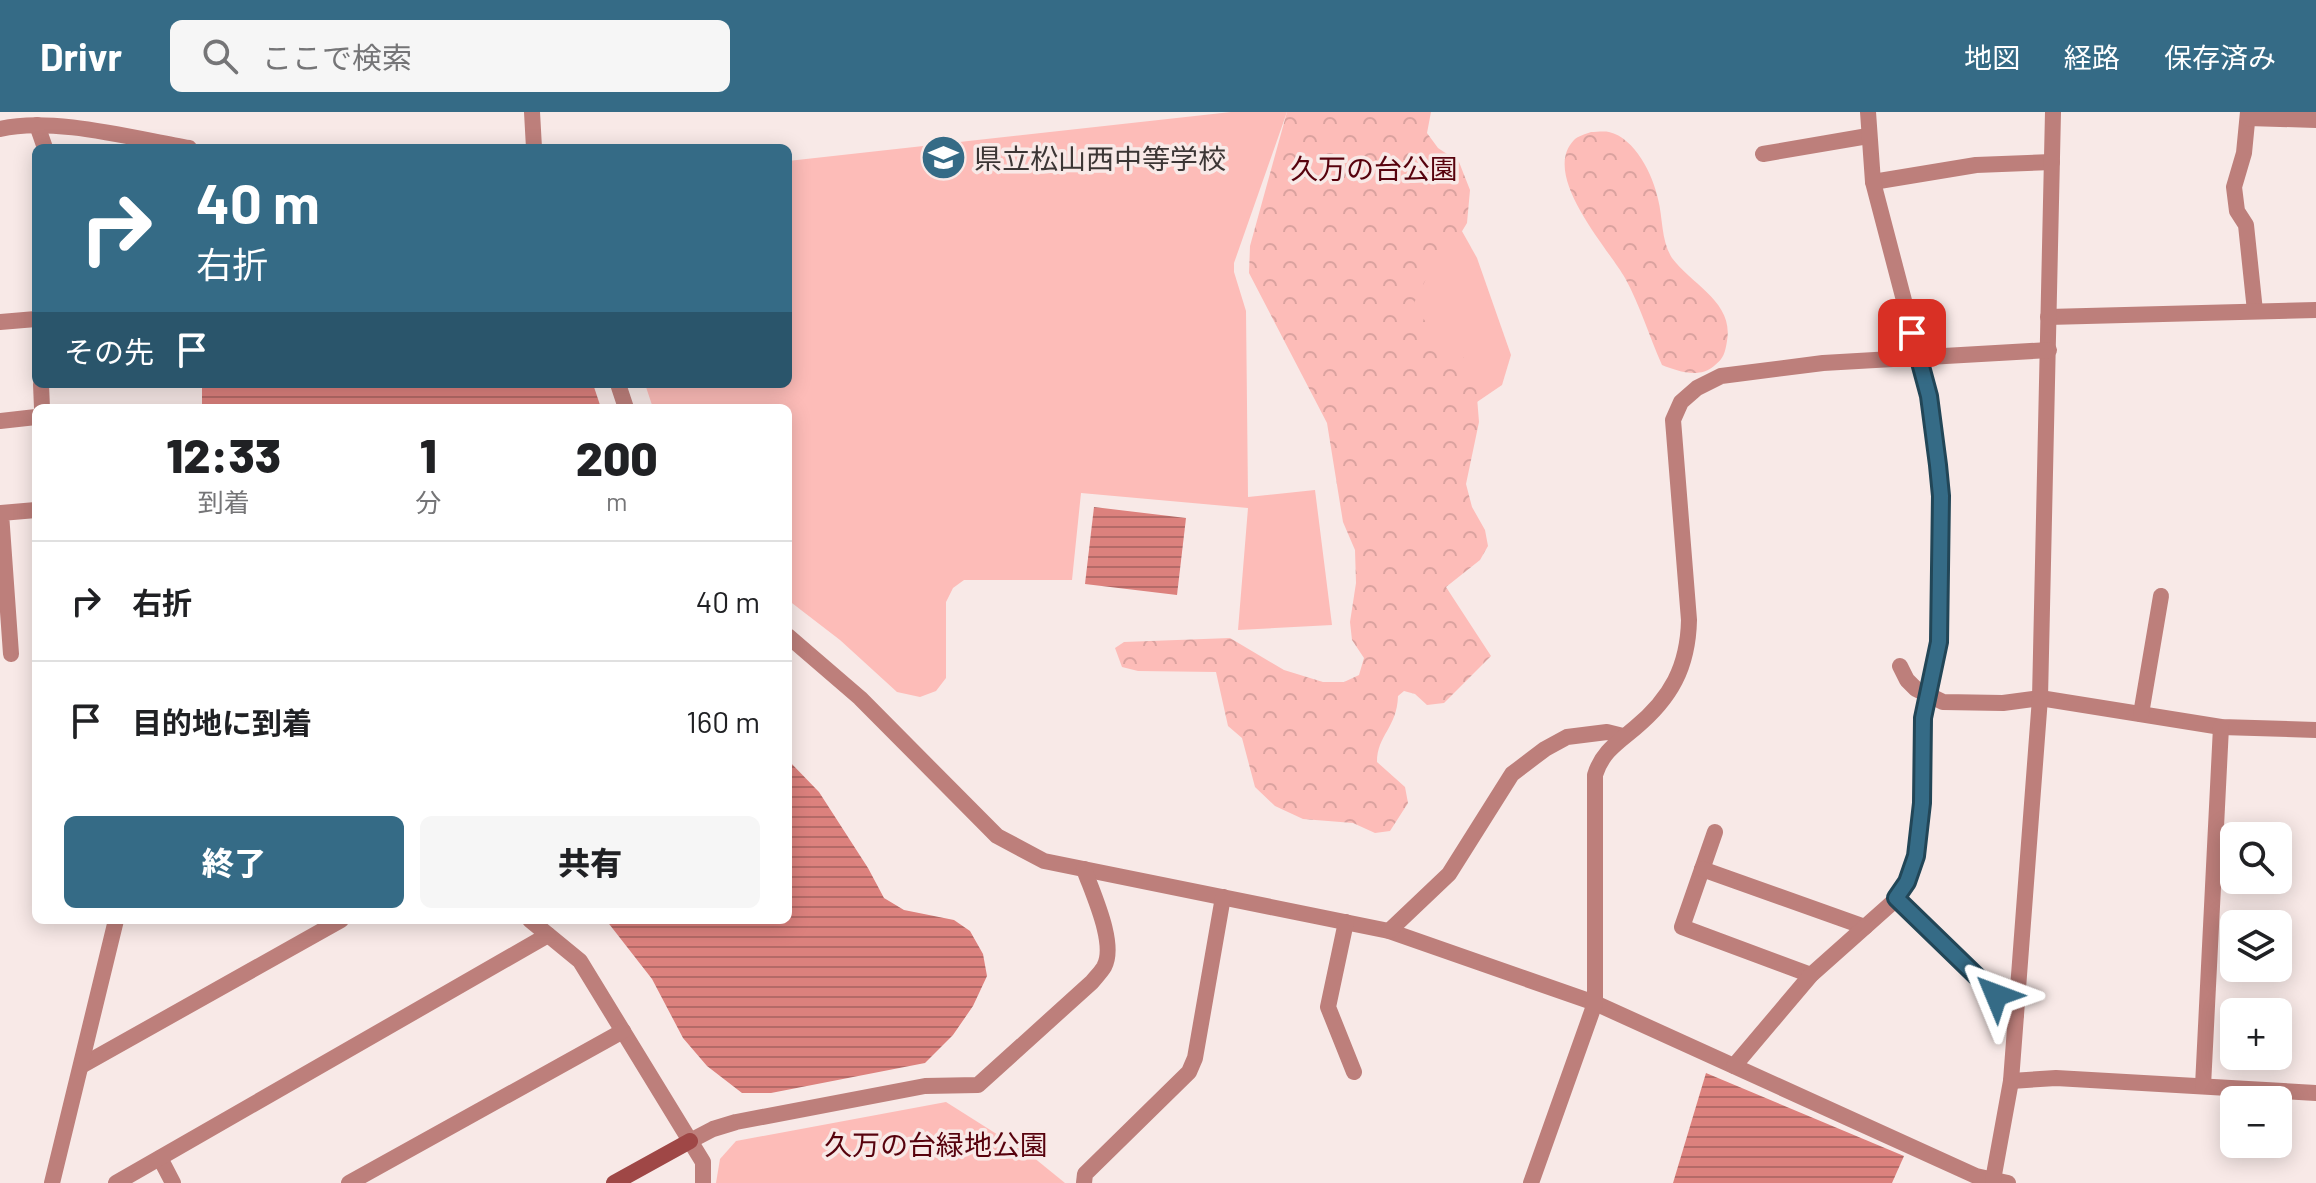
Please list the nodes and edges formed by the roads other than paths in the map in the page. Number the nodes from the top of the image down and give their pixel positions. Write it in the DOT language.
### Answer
graph roads {
  1 [pos="532,112"];
  2 [pos="1868,112"];
  3 [pos="2053,112"];
  4 [pos="2248,115"];
  5 [pos="2316,120"];
  6 [pos="37,125"];
  7 [pos="0,129"];
  8 [pos="1868,136"];
  9 [pos="44,144"];
  10 [pos="163,144"];
  11 [pos="534,144"];
  12 [pos="1763,154"];
  13 [pos="2052,162"];
  14 [pos="1873,182"];
  15 [pos="2316,310"];
  16 [pos="2255,311"];
  17 [pos="2048,317"];
  18 [pos="32,319"];
  19 [pos="0,322"];
  20 [pos="2049,350"];
  21 [pos="1918,358"];
  22 [pos="32,417"];
  23 [pos="0,421"];
  24 [pos="32,510"];
  25 [pos="1,537"];
  26 [pos="2161,596"];
  27 [pos="4,610"];
  28 [pos="792,639"];
  29 [pos="11,654"];
  30 [pos="1900,666"];
  31 [pos="1928,696"];
  32 [pos="2040,698"];
  33 [pos="2141,714"];
  34 [pos="2221,727"];
  35 [pos="2316,730"];
  36 [pos="1623,736"];
  37 [pos="1715,832"];
  38 [pos="1084,869"];
  39 [pos="1702,869"];
  40 [pos="1223,897"];
  41 [pos="1896,898"];
  42 [pos="1346,922"];
  43 [pos="115,924"];
  44 [pos="334,924"];
  45 [pos="535,924"];
  46 [pos="1865,927"];
  47 [pos="1389,931"];
  48 [pos="548,935"];
  49 [pos="1811,975"];
  50 [pos="1595,1003"];
  51 [pos="2016,1015"];
  52 [pos="623,1031"];
  53 [pos="81,1066"];
  54 [pos="1734,1066"];
  55 [pos="1354,1072"];
  56 [pos="2011,1081"];
  57 [pos="2203,1086"];
  58 [pos="2316,1093"];
  59 [pos="690,1141"];
  60 [pos="160,1158"];
  61 [pos="1974,1179"];
  62 [pos="2001,1181"];
  63 [pos="52,1183"];
  64 [pos="116,1183"];
  65 [pos="173,1183"];
  66 [pos="349,1183"];
  67 [pos="614,1183"];
  68 [pos="703,1183"];
  69 [pos="1084,1183"];
  70 [pos="1531,1183"];
  1 -- 11 [label="street"];
  2 -- 8 [label="street"];
  3 -- 13 [label="street"];
  4 -- 5 [label="street"];
  4 -- 16 [label="street"];
  6 -- 7 [label="street"];
  6 -- 9 [label="street"];
  6 -- 10 [label="street"];
  8 -- 12 [label="street"];
  8 -- 14 [label="street"];
  13 -- 14 [label="street"];
  13 -- 17 [label="street"];
  14 -- 21 [label="street"];
  15 -- 16 [label="street"];
  16 -- 17 [label="street"];
  17 -- 20 [label="street"];
  18 -- 19 [label="street"];
  20 -- 21 [label="street"];
  20 -- 32 [label="street"];
  21 -- 31 [label="street"];
  21 -- 36 [label="street"];
  22 -- 23 [label="street"];
  24 -- 25 [label="street"];
  25 -- 27 [label="street"];
  26 -- 33 [label="street"];
  27 -- 29 [label="street"];
  28 -- 38 [label="street"];
  30 -- 31 [label="street"];
  31 -- 32 [label="street"];
  31 -- 41 [label="street"];
  32 -- 33 [label="street"];
  32 -- 51 [label="street"];
  33 -- 34 [label="street"];
  34 -- 35 [label="street"];
  34 -- 57 [label="street"];
  36 -- 47 [label="street"];
  36 -- 50 [label="street"];
  37 -- 39 [label="street"];
  38 -- 40 [label="street"];
  38 -- 59 [label="street"];
  39 -- 46 [label="street"];
  39 -- 49 [label="street"];
  40 -- 42 [label="street"];
  40 -- 69 [label="street"];
  41 -- 46 [label="street"];
  41 -- 51 [label="street"];
  42 -- 47 [label="street"];
  42 -- 55 [label="street"];
  43 -- 53 [label="street"];
  44 -- 53 [label="street"];
  45 -- 48 [label="street"];
  46 -- 49 [label="street"];
  47 -- 50 [label="street"];
  48 -- 52 [label="street"];
  48 -- 60 [label="street"];
  49 -- 54 [label="street"];
  50 -- 54 [label="street"];
  50 -- 70 [label="street"];
  51 -- 56 [label="street"];
  52 -- 59 [label="street"];
  52 -- 66 [label="street"];
  53 -- 63 [label="street"];
  54 -- 61 [label="street"];
  56 -- 57 [label="street"];
  56 -- 62 [label="street"];
  57 -- 58 [label="street"];
  59 -- 67 [label="street"];
  59 -- 68 [label="street"];
  60 -- 64 [label="street"];
  60 -- 65 [label="street"];
  61 -- 62 [label="street"];
}
